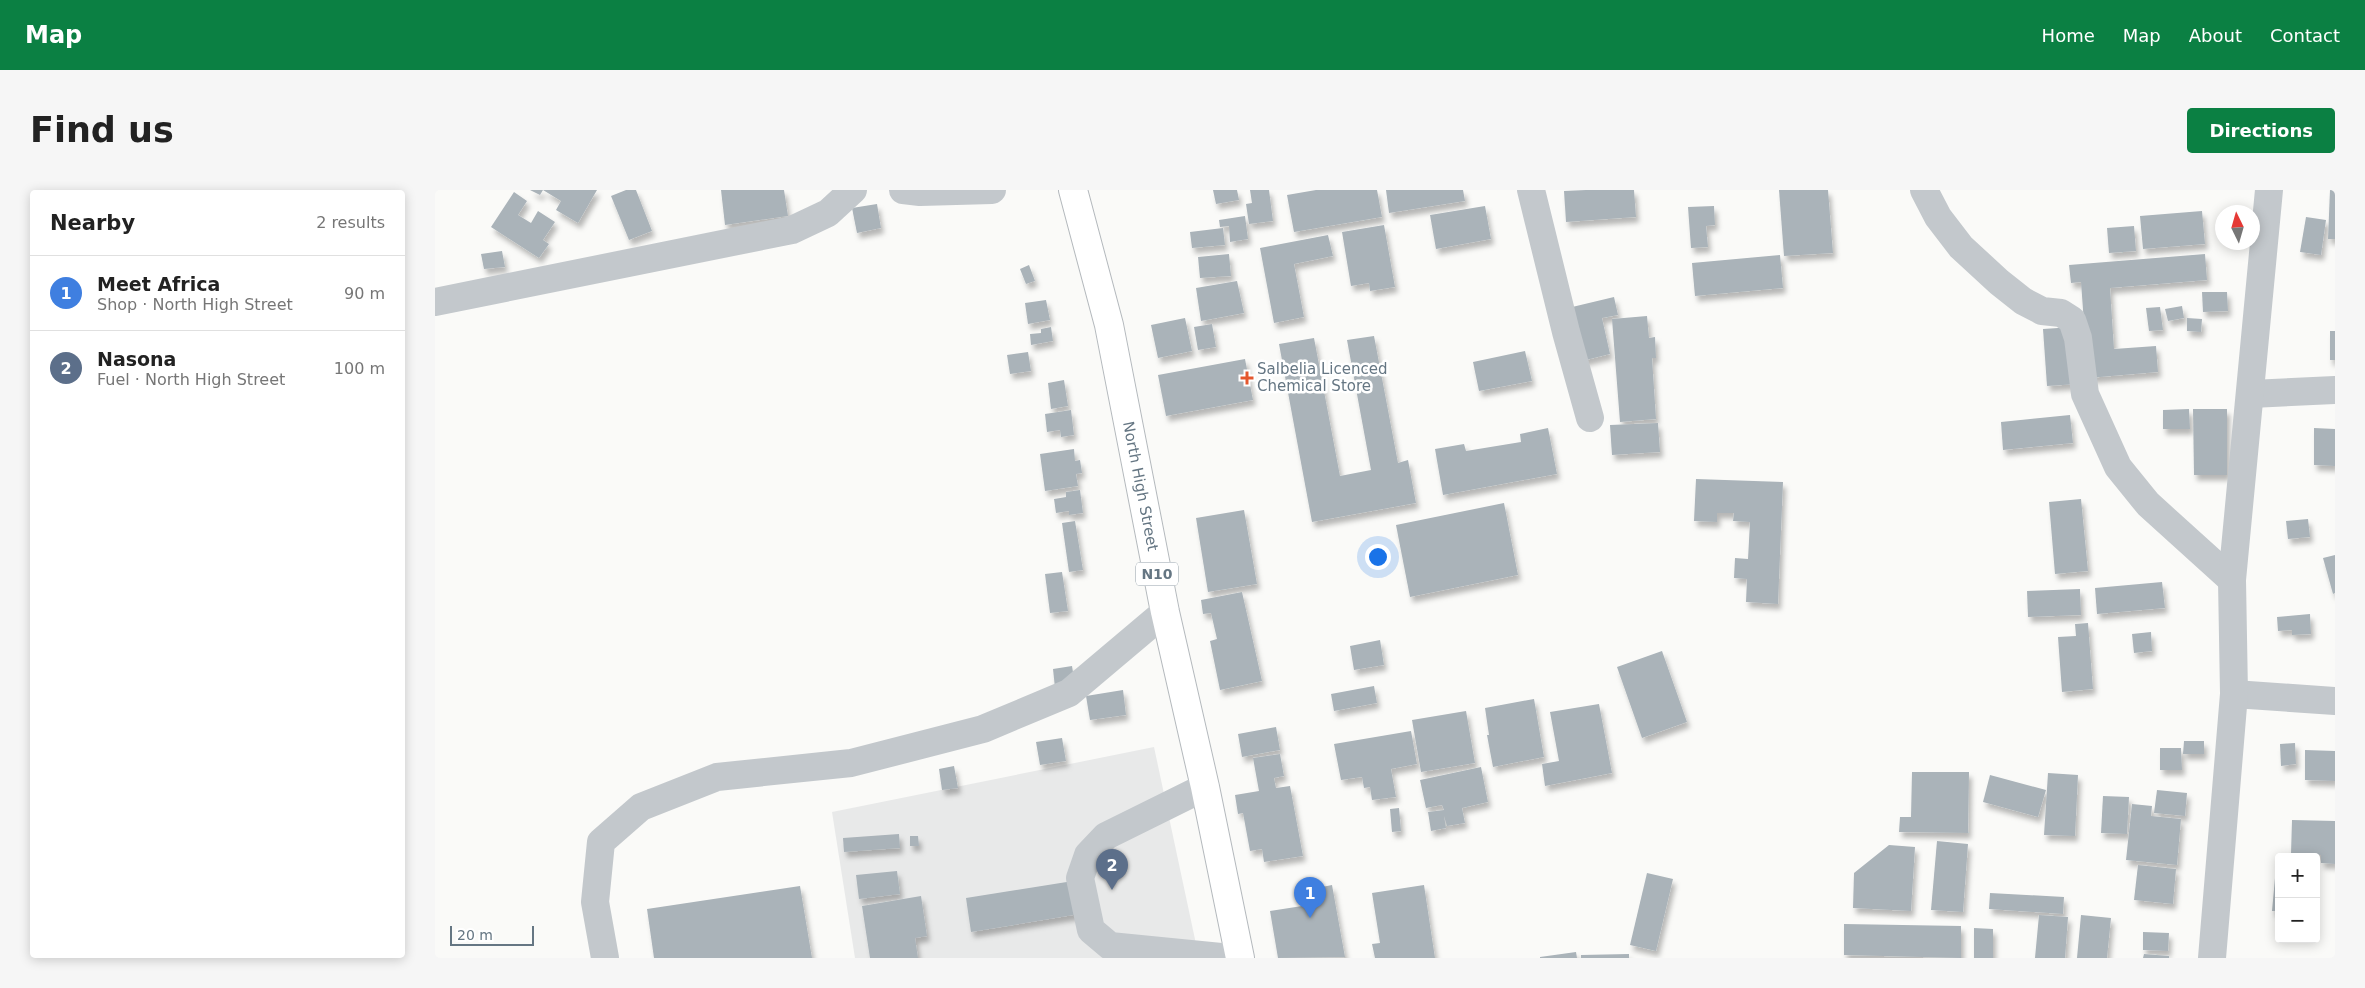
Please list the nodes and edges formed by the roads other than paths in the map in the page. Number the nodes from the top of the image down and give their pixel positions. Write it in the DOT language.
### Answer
graph roads {
  1 [pos="853,190"];
  2 [pos="903,190"];
  3 [pos="992,190"];
  4 [pos="1073,190"];
  5 [pos="1531,190"];
  6 [pos="1924,190"];
  7 [pos="2269,190"];
  8 [pos="435,302"];
  9 [pos="2335,390"];
  10 [pos="2251,394"];
  11 [pos="1590,418"];
  12 [pos="2232,580"];
  13 [pos="1165,612"];
  14 [pos="2235,694"];
  15 [pos="2335,701"];
  16 [pos="1205,787"];
  17 [pos="605,958"];
  18 [pos="1231,958"];
  19 [pos="1240,958"];
  20 [pos="2212,958"];
  1 -- 8 [label="street"];
  2 -- 3 [label="street"];
  4 -- 13 [label="highway, North High Street / N10"];
  5 -- 11 [label="street"];
  6 -- 12 [label="street"];
  7 -- 10 [label="street"];
  9 -- 10 [label="street"];
  10 -- 12 [label="street"];
  12 -- 14 [label="street"];
  13 -- 16 [label="highway, North High Street / N10"];
  13 -- 17 [label="street"];
  14 -- 15 [label="street"];
  14 -- 20 [label="street"];
  16 -- 18 [label="street"];
  16 -- 19 [label="highway, North High Street / N10"];
}
